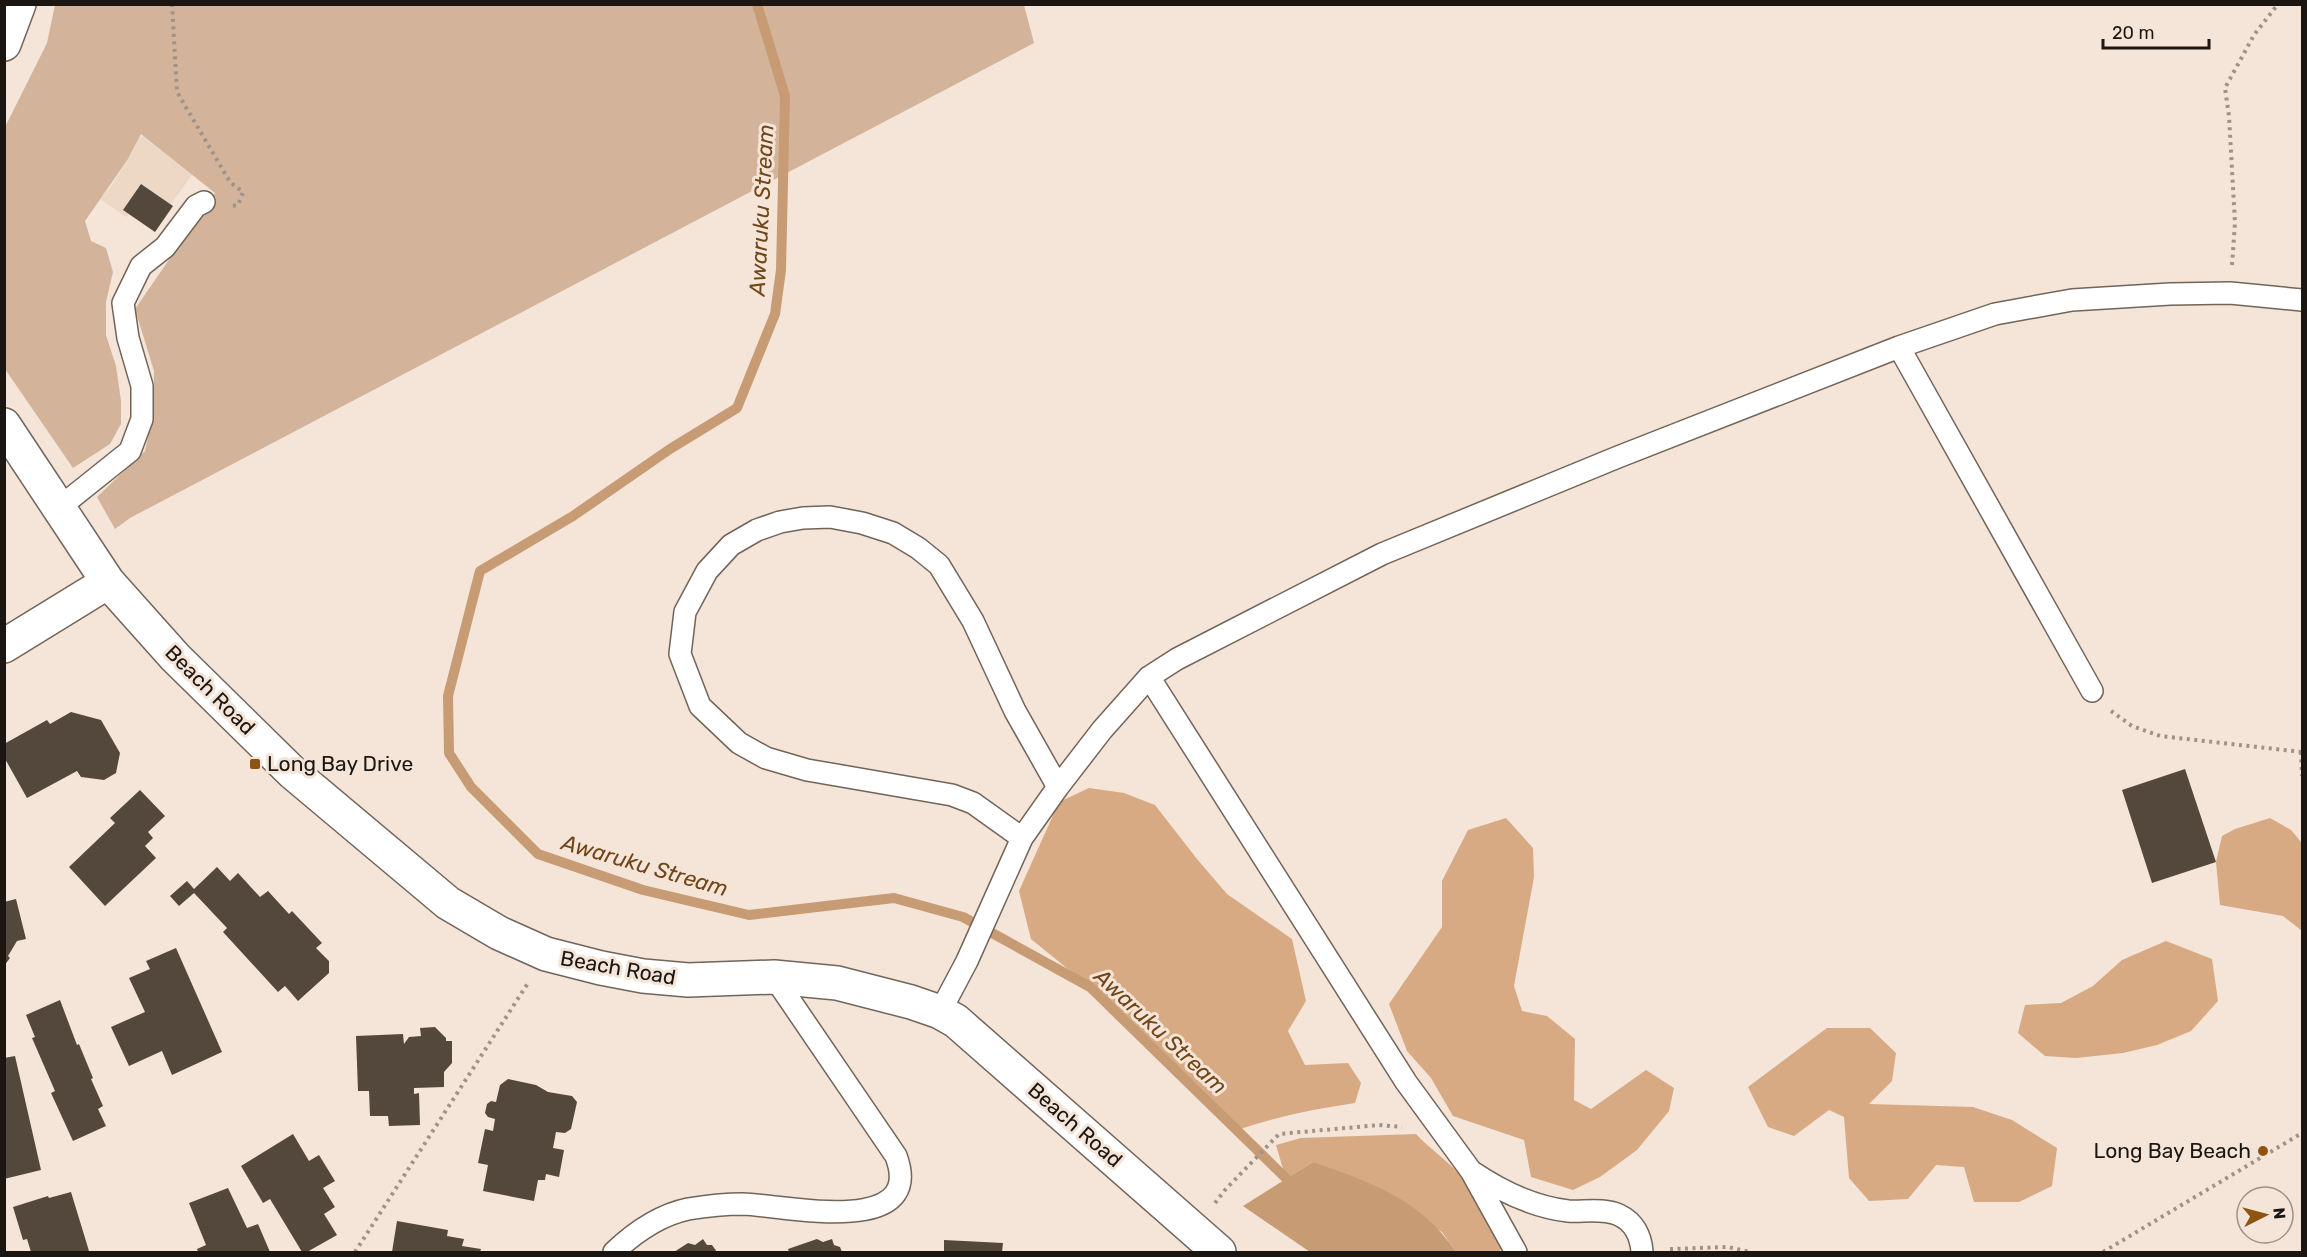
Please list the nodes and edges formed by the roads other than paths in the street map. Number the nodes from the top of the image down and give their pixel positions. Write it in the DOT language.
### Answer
graph roads {
  1 [pos="19,4"];
  2 [pos="4,44"];
  3 [pos="204,202"];
  4 [pos="2302,300"];
  5 [pos="1899,347"];
  6 [pos="4,425"];
  7 [pos="60,507"];
  8 [pos="108,582"];
  9 [pos="4,646"];
  10 [pos="1149,677"];
  11 [pos="2092,691"];
  12 [pos="1058,787"];
  13 [pos="1023,838"];
  14 [pos="774,977"];
  15 [pos="940,1012"];
  16 [pos="1471,1171"];
  17 [pos="1642,1251"];
  18 [pos="614,1252"];
  19 [pos="1219,1252"];
  20 [pos="1516,1252"];
  1 -- 2 [label="street"];
  3 -- 7 [label="lane"];
  4 -- 5 [label="lane"];
  5 -- 10 [label="lane"];
  5 -- 11 [label="lane"];
  6 -- 7 [label="street, Beach Road"];
  7 -- 8 [label="street, Beach Road"];
  8 -- 9 [label="street"];
  8 -- 14 [label="street, Beach Road"];
  10 -- 12 [label="lane"];
  10 -- 16 [label="lane"];
  12 -- 13 [label="lane"];
  12 -- 13 [label="lane"];
  13 -- 15 [label="lane"];
  14 -- 15 [label="street, Beach Road"];
  14 -- 18 [label="lane"];
  15 -- 19 [label="street, Beach Road"];
  16 -- 17 [label="lane"];
  16 -- 20 [label="lane"];
}
